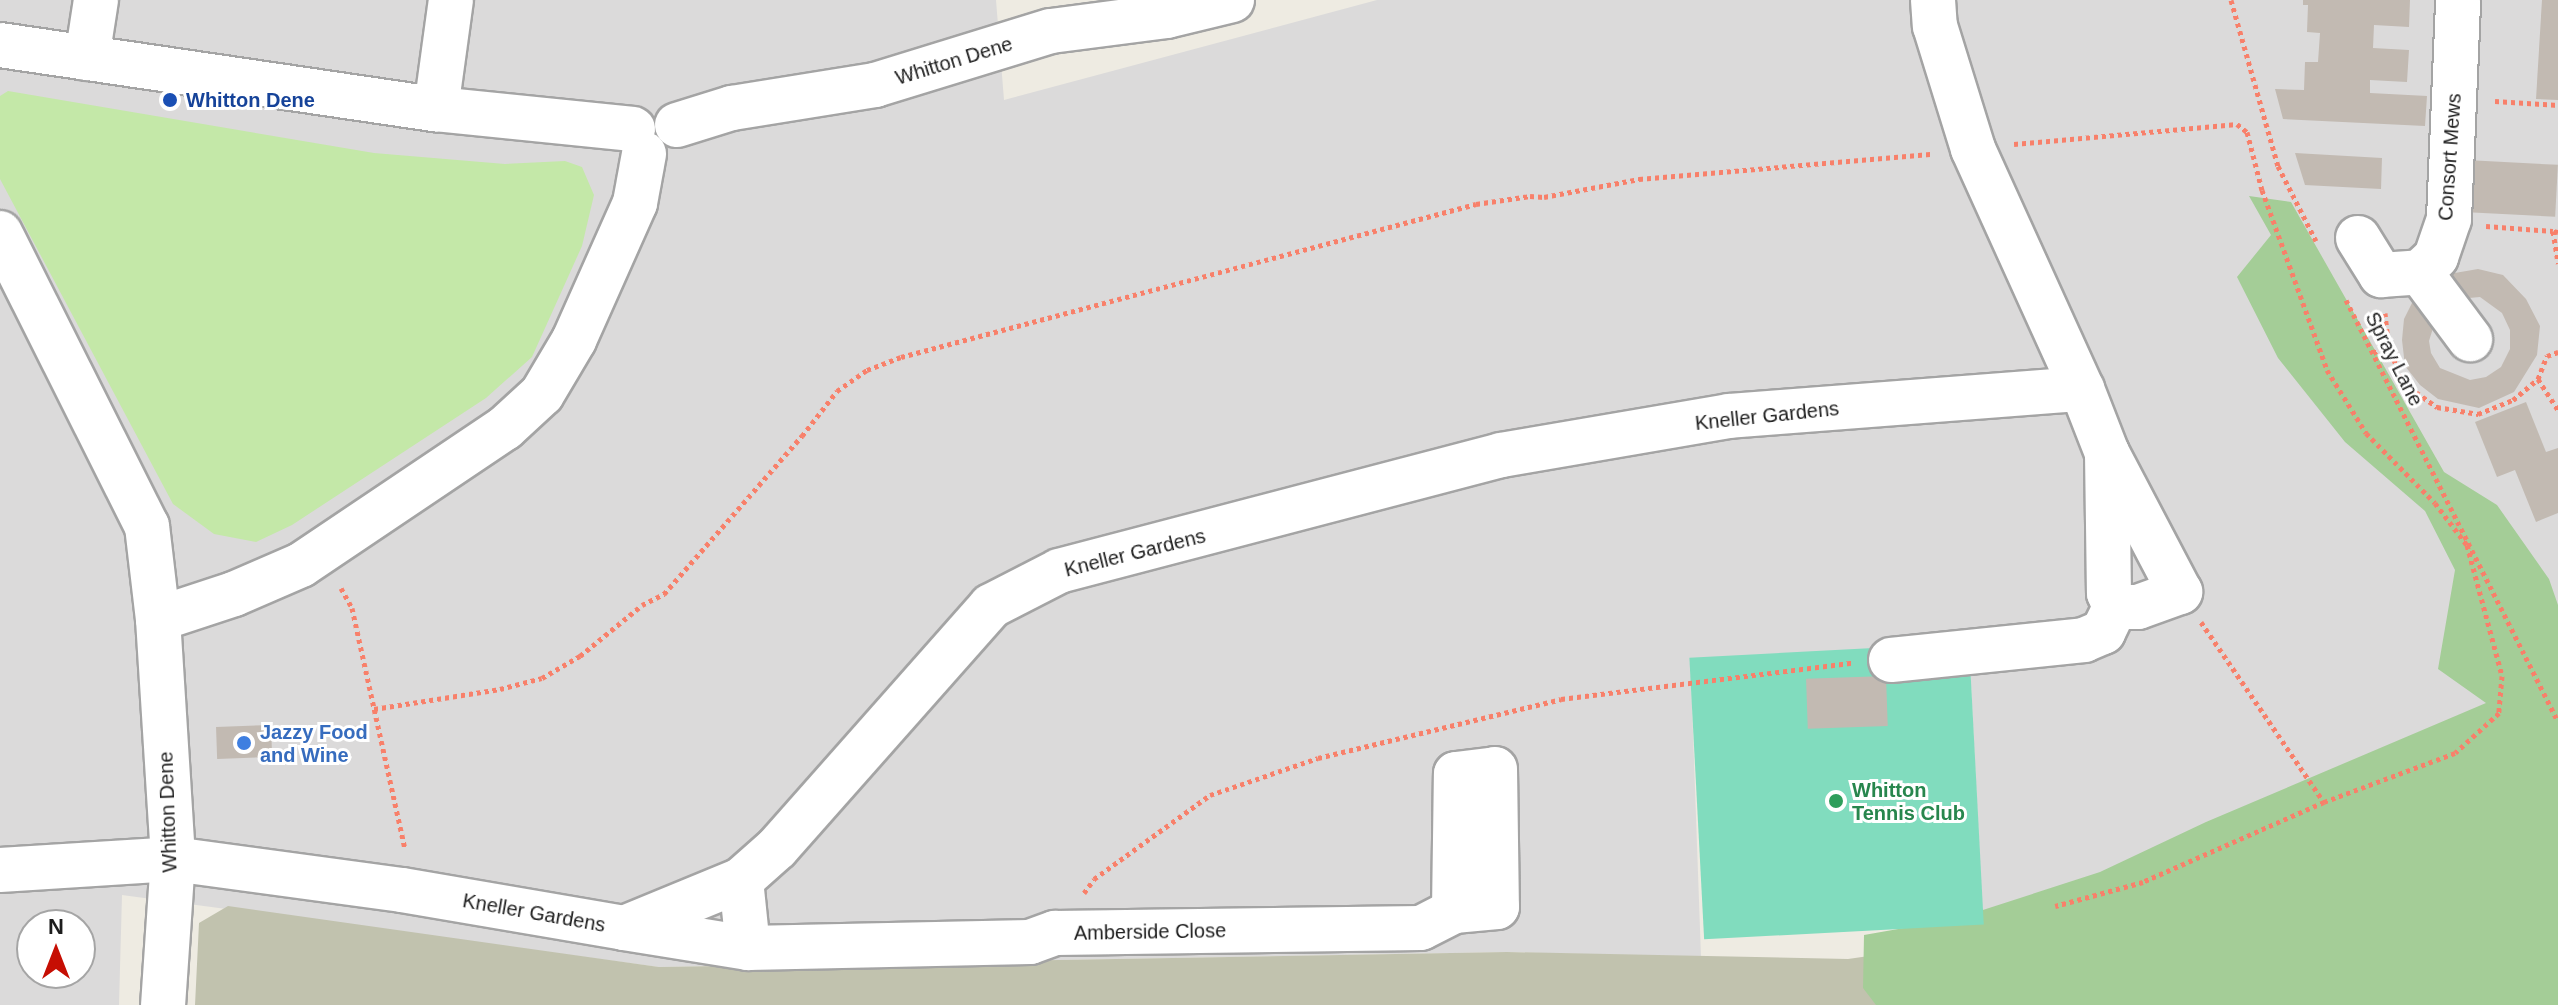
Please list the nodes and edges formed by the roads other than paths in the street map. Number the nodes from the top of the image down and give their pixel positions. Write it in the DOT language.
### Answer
graph roads {
  1 [pos="96,0"];
  2 [pos="451,0"];
  3 [pos="1232,0"];
  4 [pos="1933,0"];
  5 [pos="2458,0"];
  6 [pos="1048,15"];
  7 [pos="0,45"];
  8 [pos="87,58"];
  9 [pos="436,109"];
  10 [pos="638,141"];
  11 [pos="2338,242"];
  12 [pos="3,247"];
  13 [pos="2420,272"];
  14 [pos="2470,339"];
  15 [pos="2082,389"];
  16 [pos="2107,453"];
  17 [pos="2115,607"];
  18 [pos="158,619"];
  19 [pos="1891,660"];
  20 [pos="173,859"];
  21 [pos="0,870"];
  22 [pos="741,880"];
  23 [pos="1454,911"];
  24 [pos="624,928"];
  25 [pos="748,948"];
  26 [pos="163,1005"];
  1 -- 8 [label="street"];
  2 -- 9 [label="street"];
  3 -- 6 [label="street, Whitton Dene"];
  4 -- 15 [label="street"];
  5 -- 13 [label="street, Consort Mews"];
  6 -- 10 [label="street, Whitton Dene"];
  7 -- 8 [label="street, Whitton Dene"];
  8 -- 9 [label="street, Whitton Dene"];
  9 -- 10 [label="street, Whitton Dene"];
  10 -- 18 [label="street"];
  11 -- 13 [label="street"];
  12 -- 18 [label="street, Whitton Dene"];
  13 -- 14 [label="street"];
  15 -- 16 [label="street"];
  15 -- 22 [label="street, Kneller Gardens"];
  16 -- 17 [label="street"];
  16 -- 17 [label="street"];
  17 -- 19 [label="street"];
  18 -- 20 [label="street, Whitton Dene"];
  20 -- 21 [label="street, Kneller Gardens"];
  20 -- 24 [label="street, Kneller Gardens"];
  20 -- 26 [label="street, Whitton Dene"];
  22 -- 24 [label="street, Kneller Gardens"];
  22 -- 25 [label="street"];
  23 -- 25 [label="street, Amberside Close"];
  24 -- 25 [label="street, Amberside Close"];
}
